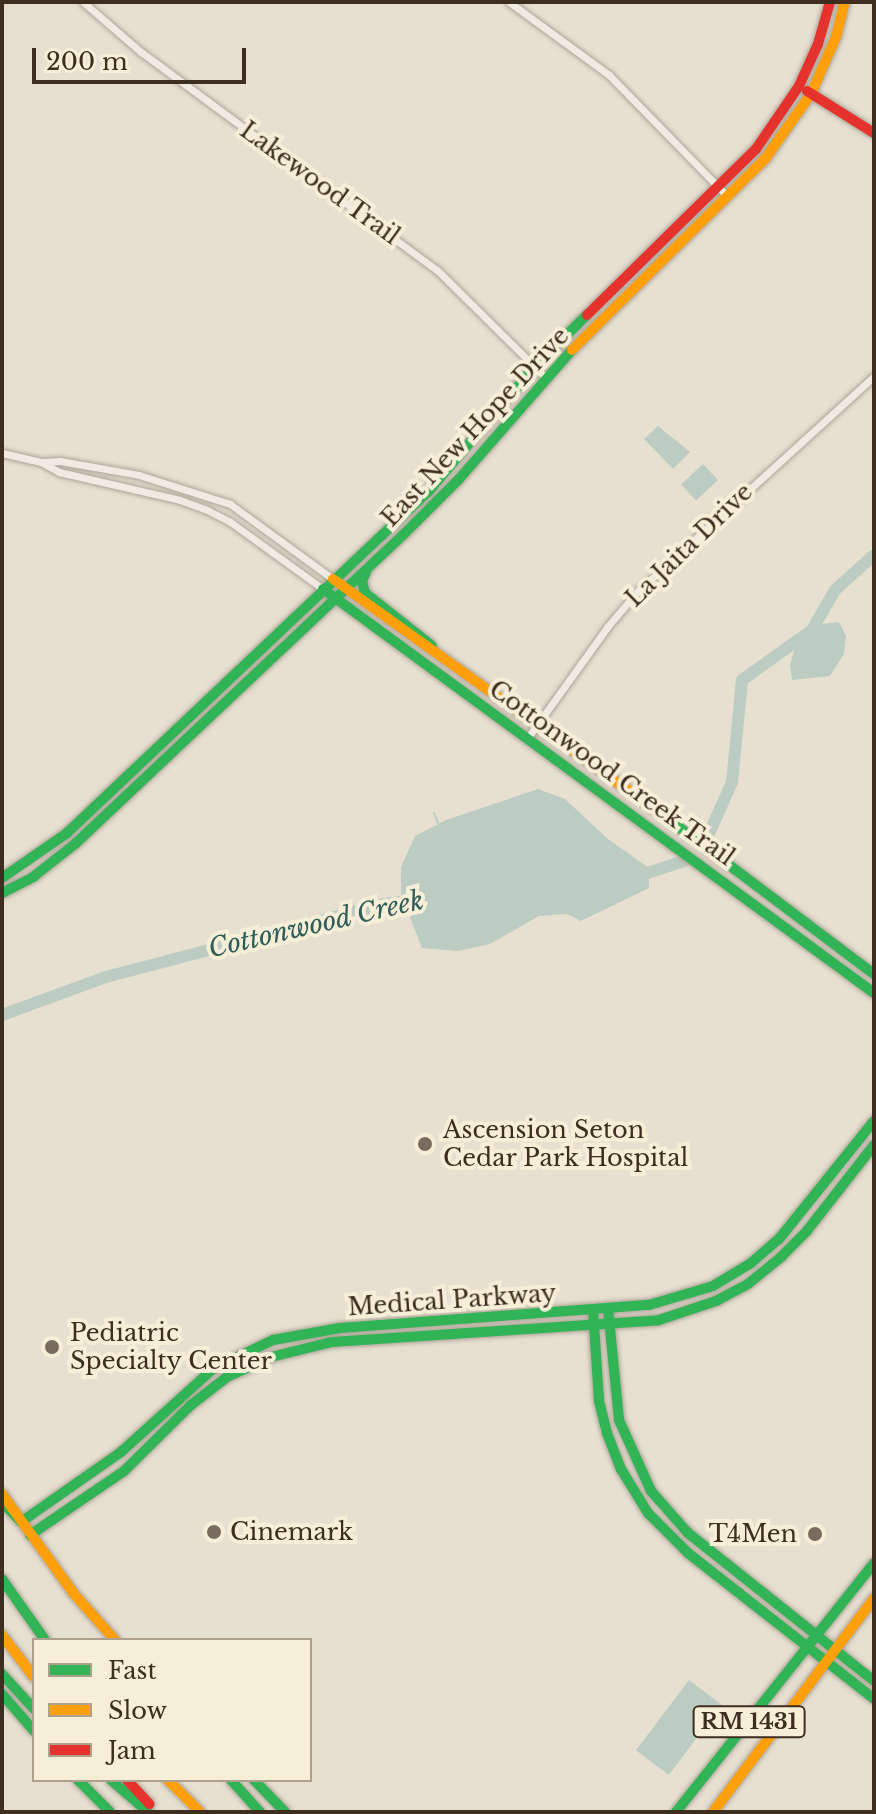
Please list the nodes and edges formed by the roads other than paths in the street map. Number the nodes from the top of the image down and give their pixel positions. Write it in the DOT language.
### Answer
graph roads {
  1 [pos="83,2"];
  2 [pos="509,2"];
  3 [pos="830,2"];
  4 [pos="845,2"];
  5 [pos="799,86"];
  6 [pos="811,94"];
  7 [pos="874,133"];
  8 [pos="719,187"];
  9 [pos="728,197"];
  10 [pos="534,367"];
  11 [pos="874,376"];
  12 [pos="545,377"];
  13 [pos="2,453"];
  14 [pos="41,462"];
  15 [pos="184,486"];
  16 [pos="180,500"];
  17 [pos="368,568"];
  18 [pos="333,579"];
  19 [pos="345,588"];
  20 [pos="323,589"];
  21 [pos="335,598"];
  22 [pos="440,657"];
  23 [pos="537,724"];
  24 [pos="529,736"];
  25 [pos="164,741"];
  26 [pos="169,755"];
  27 [pos="2,878"];
  28 [pos="3,890"];
  29 [pos="874,974"];
  30 [pos="874,993"];
  31 [pos="874,1121"];
  32 [pos="874,1145"];
  33 [pos="813,1199"];
  34 [pos="824,1208"];
  35 [pos="608,1309"];
  36 [pos="593,1310"];
  37 [pos="609,1325"];
  38 [pos="373,1326"];
  39 [pos="594,1326"];
  40 [pos="373,1340"];
  41 [pos="181,1394"];
  42 [pos="191,1405"];
  43 [pos="2,1494"];
  44 [pos="2,1502"];
  45 [pos="661,1504"];
  46 [pos="648,1513"];
  47 [pos="21,1522"];
  48 [pos="30,1535"];
  49 [pos="874,1563"];
  50 [pos="2,1579"];
  51 [pos="874,1598"];
  52 [pos="2,1635"];
  53 [pos="819,1635"];
  54 [pos="44,1638"];
  55 [pos="113,1638"];
  56 [pos="809,1647"];
  57 [pos="834,1647"];
  58 [pos="824,1660"];
  59 [pos="2,1674"];
  60 [pos="32,1674"];
  61 [pos="874,1681"];
  62 [pos="2,1694"];
  63 [pos="874,1699"];
  64 [pos="32,1707"];
  65 [pos="32,1729"];
  66 [pos="80,1782"];
  67 [pos="113,1782"];
  68 [pos="129,1782"];
  69 [pos="170,1782"];
  70 [pos="233,1782"];
  71 [pos="256,1782"];
  72 [pos="110,1812"];
  73 [pos="148,1812"];
  74 [pos="156,1812"];
  75 [pos="200,1812"];
  76 [pos="260,1812"];
  77 [pos="285,1812"];
  78 [pos="676,1812"];
  79 [pos="713,1812"];
  1 -- 10 [label="street, Lakewood Trail"];
  2 -- 8 [label="street"];
  3 -- 5 [label="main road, East New Hope Drive"];
  4 -- 6 [label="main road, East New Hope Drive"];
  5 -- 6 [label="main road"];
  5 -- 8 [label="main road, East New Hope Drive"];
  6 -- 7 [label="main road"];
  6 -- 9 [label="main road, East New Hope Drive"];
  8 -- 9 [label="street"];
  8 -- 10 [label="main road, East New Hope Drive"];
  9 -- 12 [label="main road, East New Hope Drive"];
  10 -- 12 [label="street, Lakewood Trail"];
  10 -- 18 [label="main road, East New Hope Drive"];
  11 -- 23 [label="street, La Jaita Drive"];
  12 -- 17 [label="main road, East New Hope Drive"];
  13 -- 14 [label="street"];
  14 -- 15 [label="street"];
  14 -- 16 [label="street"];
  15 -- 16 [label="street"];
  15 -- 18 [label="street"];
  16 -- 20 [label="street"];
  17 -- 19 [label="main road, East New Hope Drive"];
  17 -- 22 [label="main road"];
  18 -- 19 [label="main road, Cottonwood Creek Trail"];
  18 -- 20 [label="main road, East New Hope Drive"];
  19 -- 21 [label="main road, East New Hope Drive"];
  19 -- 22 [label="main road, Cottonwood Creek Trail"];
  20 -- 21 [label="main road, Cottonwood Creek Trail"];
  20 -- 25 [label="main road, East New Hope Drive"];
  21 -- 24 [label="main road, Cottonwood Creek Trail"];
  21 -- 26 [label="main road, East New Hope Drive"];
  22 -- 23 [label="main road, Cottonwood Creek Trail"];
  23 -- 24 [label="street, La Jaita Drive"];
  23 -- 29 [label="main road, Cottonwood Creek Trail"];
  24 -- 30 [label="main road, Cottonwood Creek Trail"];
  25 -- 26 [label="main road"];
  25 -- 27 [label="main road, East New Hope Drive"];
  26 -- 28 [label="main road, East New Hope Drive"];
  31 -- 33 [label="main road, Medical Parkway"];
  32 -- 34 [label="main road, Medical Parkway"];
  33 -- 34 [label="main road"];
  33 -- 35 [label="main road, Medical Parkway"];
  34 -- 37 [label="main road, Medical Parkway"];
  35 -- 36 [label="main road, Medical Parkway"];
  35 -- 37 [label="main road"];
  36 -- 38 [label="main road, Medical Parkway"];
  36 -- 39 [label="main road"];
  37 -- 39 [label="main road, Medical Parkway"];
  37 -- 45 [label="main road"];
  38 -- 40 [label="main road"];
  38 -- 41 [label="main road, Medical Parkway"];
  39 -- 40 [label="main road, Medical Parkway"];
  39 -- 46 [label="main road"];
  40 -- 42 [label="main road, Medical Parkway"];
  41 -- 42 [label="main road"];
  41 -- 47 [label="main road, Medical Parkway"];
  42 -- 48 [label="main road, Medical Parkway"];
  43 -- 47 [label="main road"];
  44 -- 47 [label="main road"];
  45 -- 46 [label="main road"];
  45 -- 53 [label="main road"];
  46 -- 56 [label="main road"];
  47 -- 48 [label="main road"];
  48 -- 55 [label="main road"];
  49 -- 53 [label="main road, RM 1431"];
  50 -- 54 [label="main road"];
  51 -- 57 [label="main road, RM 1431"];
  52 -- 60 [label="main road"];
  53 -- 56 [label="main road, RM 1431"];
  53 -- 57 [label="main road"];
  56 -- 58 [label="main road"];
  56 -- 78 [label="main road, RM 1431"];
  57 -- 58 [label="main road, RM 1431"];
  57 -- 61 [label="main road"];
  58 -- 63 [label="main road"];
  58 -- 79 [label="main road, RM 1431"];
  59 -- 64 [label="main road"];
  62 -- 65 [label="main road"];
  66 -- 72 [label="main road"];
  67 -- 73 [label="main road"];
  68 -- 74 [label="main road"];
  69 -- 75 [label="main road"];
  70 -- 76 [label="main road"];
  71 -- 77 [label="main road"];
}
